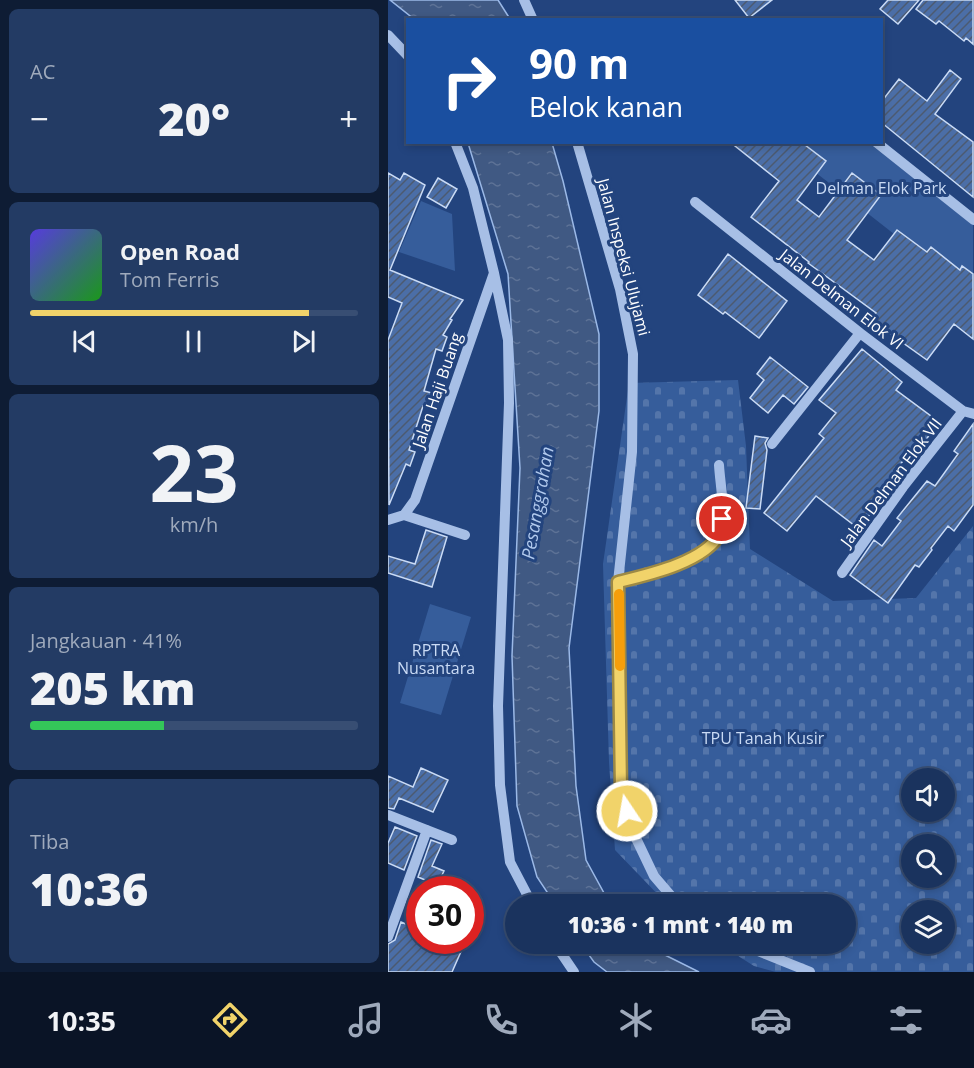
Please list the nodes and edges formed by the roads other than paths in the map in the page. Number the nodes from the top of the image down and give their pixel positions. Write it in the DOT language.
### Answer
graph roads {
  1 [pos="524,0"];
  2 [pos="533,18"];
  3 [pos="388,35"];
  4 [pos="406,54"];
  5 [pos="456,144"];
  6 [pos="578,144"];
  7 [pos="878,144"];
  8 [pos="696,202"];
  9 [pos="973,220"];
  10 [pos="494,273"];
  11 [pos="860,333"];
  12 [pos="968,412"];
  13 [pos="772,444"];
  14 [pos="719,465"];
  15 [pos="404,515"];
  16 [pos="388,520"];
  17 [pos="465,536"];
  18 [pos="842,573"];
  19 [pos="618,582"];
  20 [pos="388,815"];
  21 [pos="427,830"];
  22 [pos="452,840"];
  23 [pos="527,894"];
  24 [pos="669,894"];
  25 [pos="388,937"];
  26 [pos="562,954"];
  27 [pos="766,954"];
  28 [pos="574,972"];
  29 [pos="810,972"];
  1 -- 2 [label="street"];
  3 -- 4 [label="street"];
  5 -- 10 [label="street"];
  6 -- 19 [label="street, Jalan Inspeksi Ulujami"];
  7 -- 9 [label="street"];
  8 -- 11 [label="street, Jalan Delman Elok VI"];
  10 -- 15 [label="street, Jalan Haji Buang"];
  10 -- 23 [label="street"];
  11 -- 12 [label="street, Jalan Delman Elok VI"];
  11 -- 13 [label="street"];
  12 -- 18 [label="street, Jalan Delman Elok VII"];
  14 -- 19 [label="street"];
  15 -- 16 [label="street"];
  15 -- 17 [label="street"];
  19 -- 24 [label="street, Jalan Inspeksi Ulujami"];
  20 -- 21 [label="street"];
  21 -- 22 [label="street"];
  21 -- 25 [label="street"];
  26 -- 28 [label="street"];
  27 -- 29 [label="street"];
}
